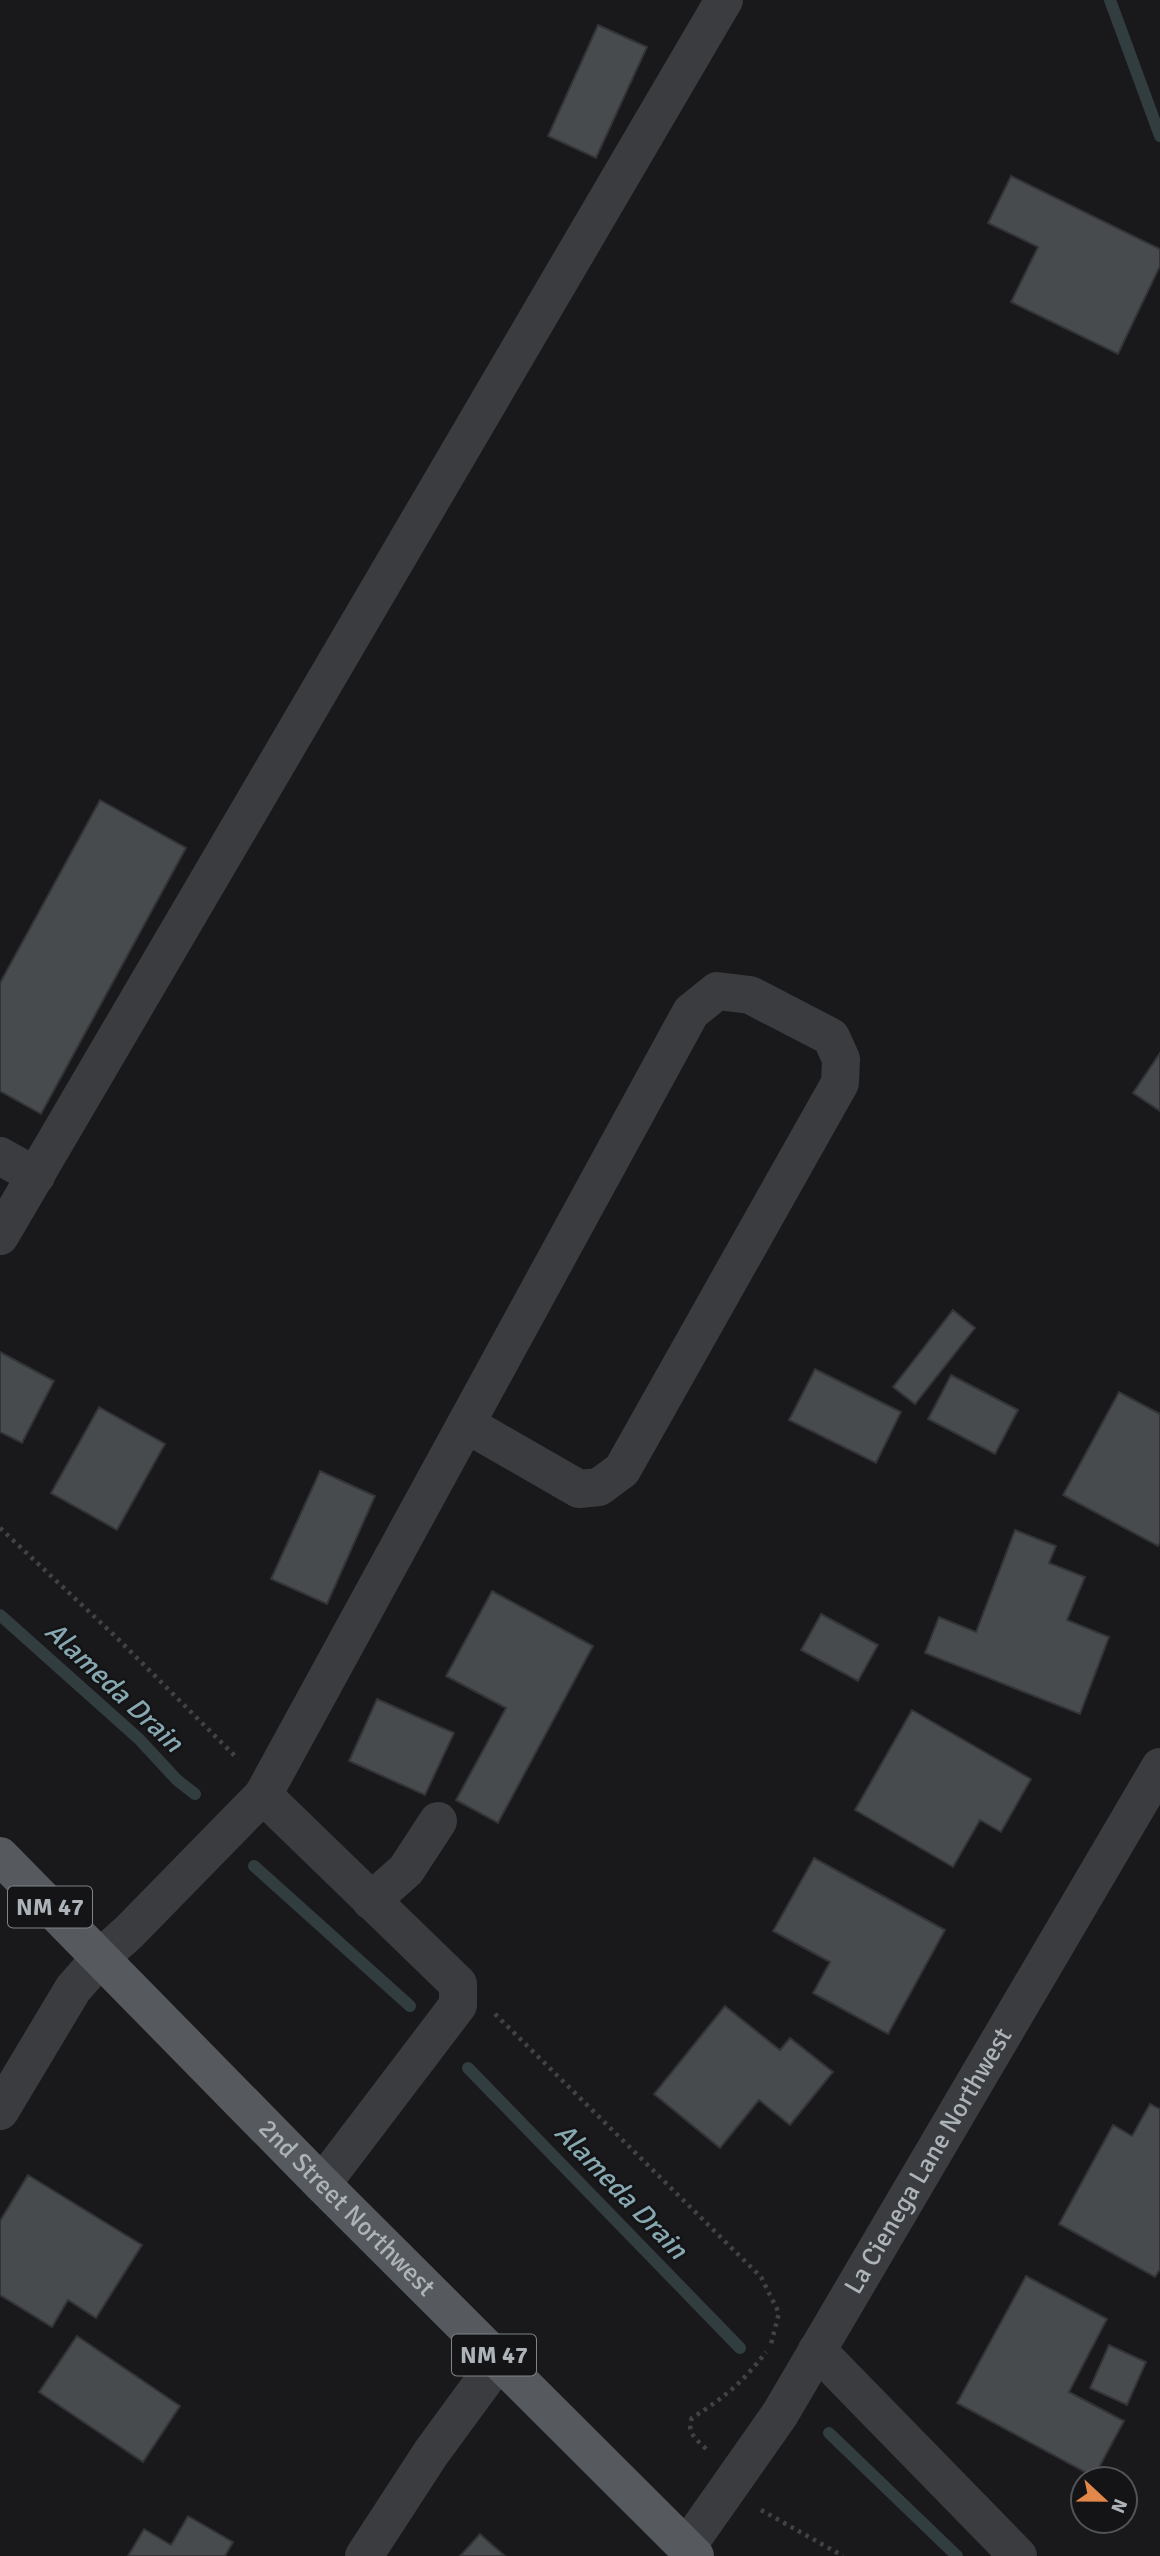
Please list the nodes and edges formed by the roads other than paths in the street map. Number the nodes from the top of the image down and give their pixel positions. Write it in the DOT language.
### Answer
graph roads {
  1 [pos="724,0"];
  2 [pos="0,1156"];
  3 [pos="36,1175"];
  4 [pos="0,1236"];
  5 [pos="466,1424"];
  6 [pos="1160,1767"];
  7 [pos="263,1795"];
  8 [pos="438,1821"];
  9 [pos="0,1856"];
  10 [pos="371,1900"];
  11 [pos="100,1958"];
  12 [pos="0,2111"];
  13 [pos="322,2184"];
  14 [pos="817,2350"];
  15 [pos="499,2360"];
  16 [pos="690,2552"];
  17 [pos="364,2556"];
  18 [pos="1018,2556"];
  1 -- 3 [label="street"];
  2 -- 3 [label="street"];
  3 -- 4 [label="street"];
  5 -- 5 [label="street"];
  5 -- 7 [label="street"];
  6 -- 14 [label="street, La Cienega Lane Northwest"];
  7 -- 10 [label="street"];
  7 -- 11 [label="street"];
  8 -- 10 [label="street"];
  9 -- 11 [label="main road, 2nd Street Northwest / NM 47"];
  10 -- 13 [label="street"];
  11 -- 12 [label="street"];
  11 -- 13 [label="main road, 2nd Street Northwest / NM 47"];
  13 -- 15 [label="main road, 2nd Street Northwest / NM 47"];
  14 -- 16 [label="street, La Cienega Lane Northwest"];
  14 -- 18 [label="street"];
  15 -- 16 [label="main road, 2nd Street Northwest / NM 47"];
  15 -- 17 [label="street"];
}
